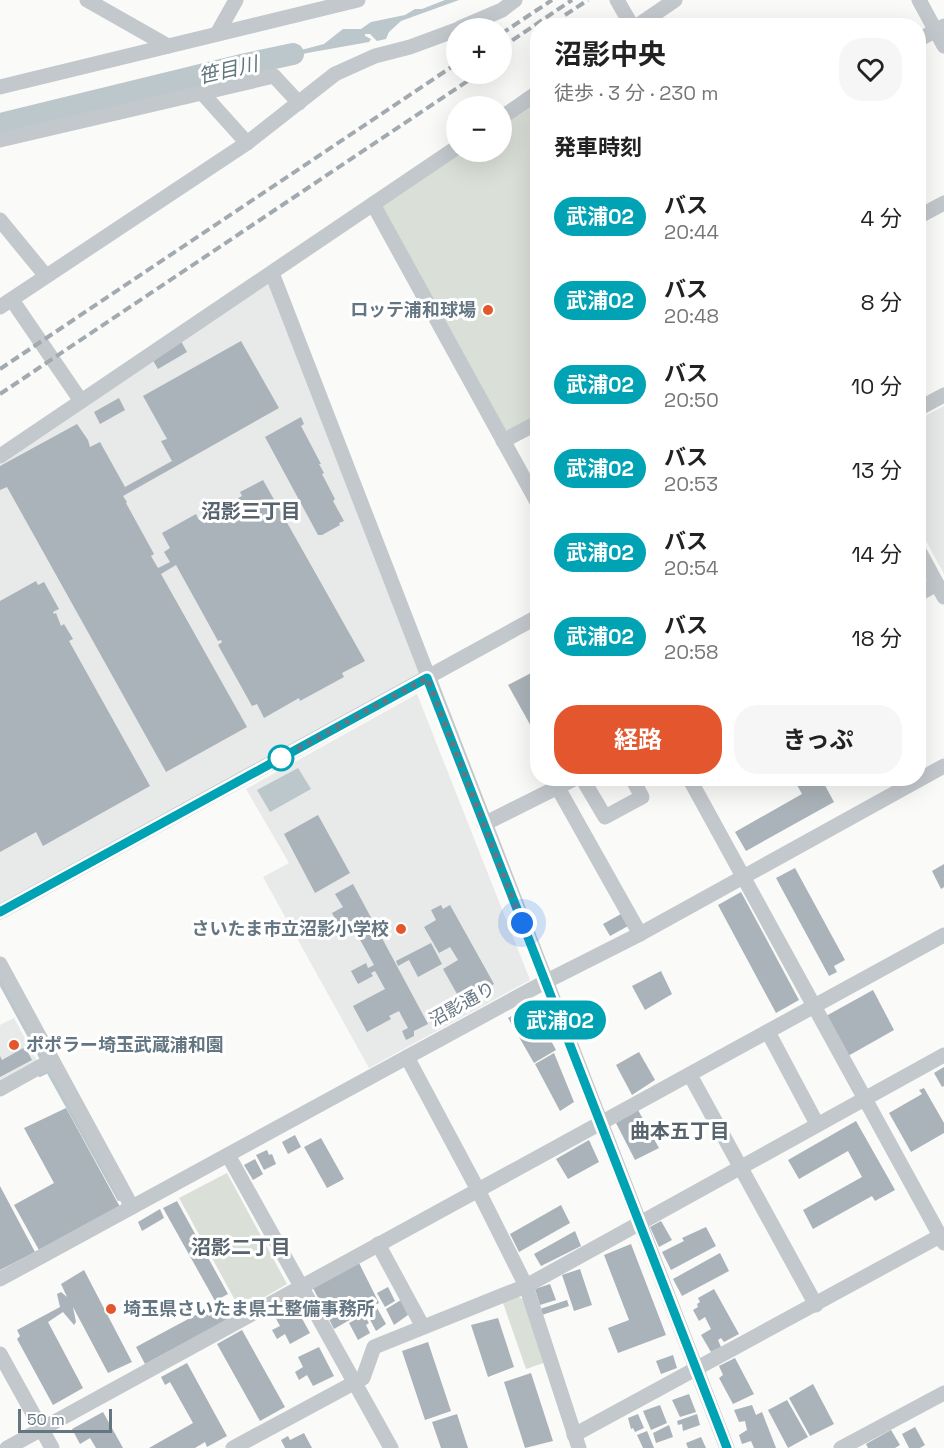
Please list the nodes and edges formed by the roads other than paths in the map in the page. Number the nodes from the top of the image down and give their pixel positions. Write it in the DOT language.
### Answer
graph roads {
  1 [pos="87,0"];
  2 [pos="236,0"];
  3 [pos="358,0"];
  4 [pos="515,0"];
  5 [pos="616,0"];
  6 [pos="675,0"];
  7 [pos="919,0"];
  8 [pos="483,18"];
  9 [pos="627,18"];
  10 [pos="649,18"];
  11 [pos="940,28"];
  12 [pos="217,34"];
  13 [pos="446,34"];
  14 [pos="926,36"];
  15 [pos="168,46"];
  16 [pos="944,46"];
  17 [pos="0,87"];
  18 [pos="203,94"];
  19 [pos="530,98"];
  20 [pos="299,103"];
  21 [pos="512,110"];
  22 [pos="0,140"];
  23 [pos="247,143"];
  24 [pos="446,155"];
  25 [pos="944,203"];
  26 [pos="373,204"];
  27 [pos="926,213"];
  28 [pos="0,220"];
  29 [pos="272,273"];
  30 [pos="46,276"];
  31 [pos="6,304"];
  32 [pos="944,395"];
  33 [pos="81,401"];
  34 [pos="926,405"];
  35 [pos="530,427"];
  36 [pos="503,441"];
  37 [pos="0,456"];
  38 [pos="530,489"];
  39 [pos="926,564"];
  40 [pos="940,590"];
  41 [pos="530,621"];
  42 [pos="427,678"];
  43 [pos="944,766"];
  44 [pos="926,776"];
  45 [pos="562,786"];
  46 [pos="587,786"];
  47 [pos="636,786"];
  48 [pos="693,786"];
  49 [pos="908,786"];
  50 [pos="558,788"];
  51 [pos="484,824"];
  52 [pos="743,877"];
  53 [pos="0,912"];
  54 [pos="640,934"];
  55 [pos="944,935"];
  56 [pos="0,964"];
  57 [pos="545,982"];
  58 [pos="814,1006"];
  59 [pos="768,1032"];
  60 [pos="944,1055"];
  61 [pos="406,1057"];
  62 [pos="52,1060"];
  63 [pos="690,1075"];
  64 [pos="0,1089"];
  65 [pos="864,1098"];
  66 [pos="601,1122"];
  67 [pos="817,1124"];
  68 [pos="228,1155"];
  69 [pos="740,1166"];
  70 [pos="478,1190"];
  71 [pos="132,1207"];
  72 [pos="639,1225"];
  73 [pos="942,1239"];
  74 [pos="378,1244"];
  75 [pos="0,1279"];
  76 [pos="526,1286"];
  77 [pos="302,1287"];
  78 [pos="816,1305"];
  79 [pos="423,1327"];
  80 [pos="0,1354"];
  81 [pos="696,1368"];
  82 [pos="356,1383"];
  83 [pos="944,1393"];
  84 [pos="41,1429"];
  85 [pos="577,1441"];
  86 [pos="7,1448"];
  87 [pos="52,1448"];
  88 [pos="233,1448"];
  89 [pos="391,1448"];
  90 [pos="727,1448"];
  91 [pos="841,1448"];
  1 -- 15 [label="street"];
  2 -- 12 [label="street"];
  3 -- 12 [label="street"];
  4 -- 8 [label="street"];
  5 -- 9 [label="street"];
  6 -- 10 [label="street"];
  7 -- 11 [label="street"];
  11 -- 14 [label="street"];
  11 -- 16 [label="street"];
  12 -- 15 [label="street"];
  13 -- 20 [label="street"];
  15 -- 17 [label="street"];
  18 -- 20 [label="street"];
  18 -- 22 [label="street"];
  18 -- 23 [label="street"];
  19 -- 21 [label="street"];
  20 -- 23 [label="street"];
  23 -- 30 [label="street"];
  24 -- 26 [label="street"];
  25 -- 27 [label="street"];
  26 -- 29 [label="street"];
  26 -- 36 [label="street"];
  28 -- 30 [label="street"];
  29 -- 33 [label="street"];
  29 -- 42 [label="street"];
  30 -- 31 [label="street"];
  31 -- 33 [label="street"];
  32 -- 34 [label="street"];
  33 -- 37 [label="street"];
  35 -- 36 [label="street"];
  36 -- 38 [label="street"];
  39 -- 40 [label="street"];
  41 -- 42 [label="street"];
  42 -- 51 [label="street"];
  42 -- 53 [label="street"];
  43 -- 44 [label="street, 沼影通り"];
  45 -- 50 [label="street"];
  46 -- 47 [label="street"];
  48 -- 52 [label="street"];
  49 -- 52 [label="street, 沼影通り"];
  50 -- 51 [label="street"];
  50 -- 54 [label="street"];
  51 -- 57 [label="street"];
  52 -- 54 [label="street, 沼影通り"];
  52 -- 58 [label="street"];
  54 -- 57 [label="street, 沼影通り"];
  55 -- 58 [label="street"];
  56 -- 62 [label="street"];
  57 -- 61 [label="street, 沼影通り"];
  57 -- 66 [label="street"];
  58 -- 59 [label="street"];
  58 -- 65 [label="street"];
  59 -- 63 [label="street"];
  59 -- 67 [label="street"];
  60 -- 65 [label="street"];
  61 -- 68 [label="street, 沼影通り"];
  61 -- 70 [label="street"];
  62 -- 64 [label="street"];
  62 -- 71 [label="street"];
  63 -- 66 [label="street"];
  63 -- 69 [label="street"];
  65 -- 67 [label="street"];
  65 -- 73 [label="street"];
  66 -- 70 [label="street"];
  66 -- 72 [label="street"];
  67 -- 69 [label="street"];
  68 -- 71 [label="street, 沼影通り"];
  68 -- 77 [label="street"];
  69 -- 72 [label="street"];
  69 -- 78 [label="street"];
  70 -- 74 [label="street"];
  70 -- 76 [label="street"];
  71 -- 75 [label="street, 沼影通り"];
  72 -- 76 [label="street"];
  72 -- 81 [label="street"];
  73 -- 78 [label="street"];
  74 -- 77 [label="street"];
  74 -- 79 [label="street"];
  76 -- 79 [label="street"];
  76 -- 85 [label="street"];
  77 -- 82 [label="street"];
  77 -- 84 [label="street"];
  78 -- 81 [label="street"];
  79 -- 82 [label="street"];
  80 -- 84 [label="street"];
  81 -- 85 [label="street"];
  81 -- 90 [label="street"];
  82 -- 88 [label="street"];
  82 -- 89 [label="street"];
  83 -- 91 [label="street"];
  84 -- 86 [label="street"];
  84 -- 87 [label="street"];
}
